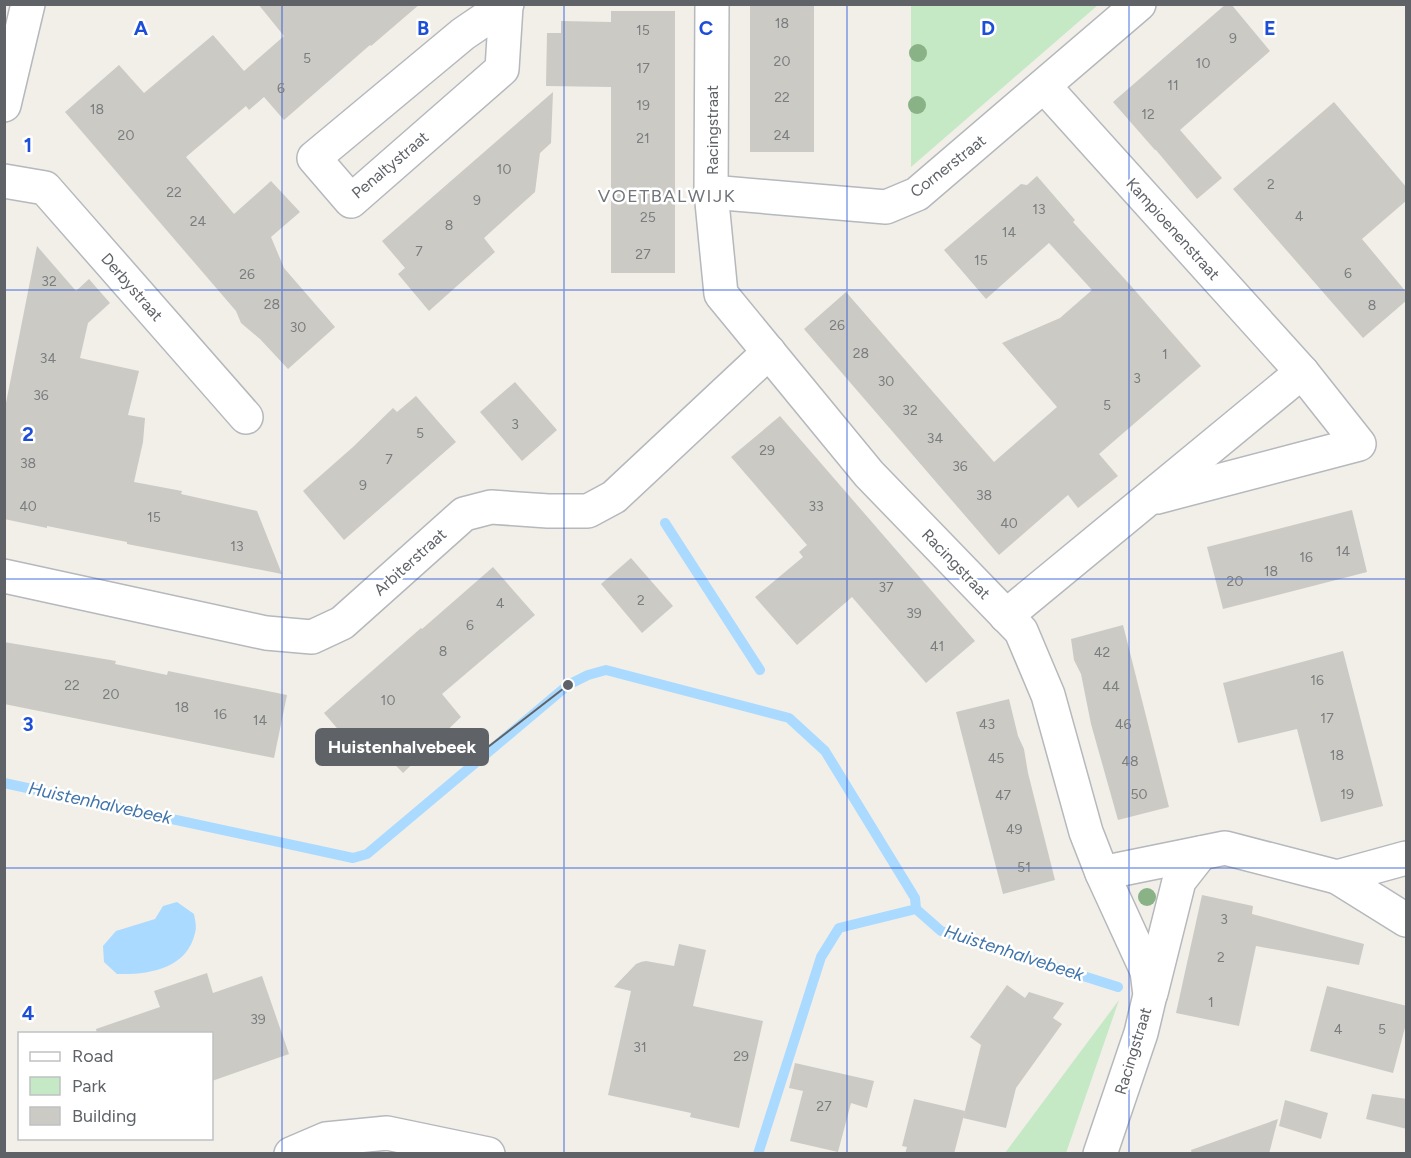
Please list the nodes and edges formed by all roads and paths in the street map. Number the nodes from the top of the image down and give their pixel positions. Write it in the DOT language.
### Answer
graph roads {
  1 [pos="28,4"];
  2 [pos="712,4"];
  3 [pos="1139,4"];
  4 [pos="506,5"];
  5 [pos="1044,86"];
  6 [pos="4,105"];
  7 [pos="4,181"];
  8 [pos="711,192"];
  9 [pos="769,352"];
  10 [pos="1302,372"];
  11 [pos="246,417"];
  12 [pos="1147,500"];
  13 [pos="4,576"];
  14 [pos="1006,616"];
  15 [pos="1201,853"];
  16 [pos="1407,858"];
  17 [pos="1102,873"];
  18 [pos="1337,877"];
  19 [pos="1407,920"];
  20 [pos="1150,995"];
  21 [pos="291,1154"];
  22 [pos="488,1154"];
  23 [pos="1100,1154"];
  1 -- 6 [label="street"];
  2 -- 8 [label="street, Racingstraat"];
  3 -- 5 [label="street, Cornerstraat"];
  4 -- 4 [label="street, Penaltystraat"];
  5 -- 8 [label="street, Cornerstraat"];
  5 -- 10 [label="street, Kampioenenstraat"];
  7 -- 11 [label="street, Derbystraat"];
  8 -- 9 [label="street, Racingstraat"];
  9 -- 13 [label="street, Arbiterstraat"];
  9 -- 14 [label="street, Racingstraat"];
  10 -- 12 [label="street, Kampioenenstraat"];
  10 -- 12 [label="street, Kampioenenstraat"];
  12 -- 14 [label="street, Kampioenenstraat"];
  14 -- 17 [label="street, Racingstraat"];
  15 -- 17 [label="street"];
  15 -- 18 [label="street"];
  15 -- 20 [label="street"];
  16 -- 18 [label="street"];
  17 -- 20 [label="street, Racingstraat"];
  18 -- 19 [label="street"];
  20 -- 23 [label="street, Racingstraat"];
  21 -- 22 [label="street"];
}
